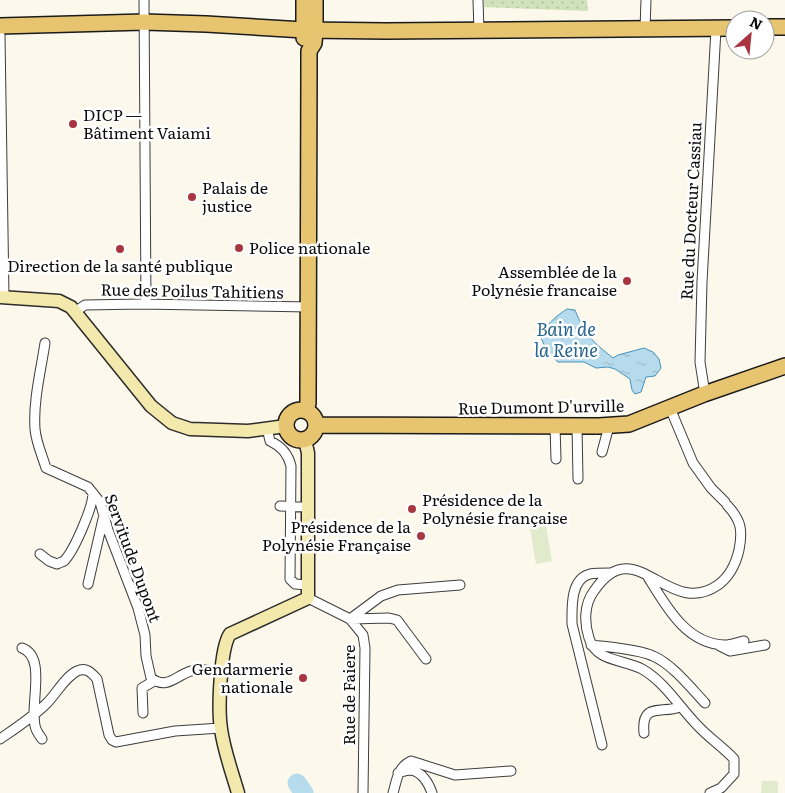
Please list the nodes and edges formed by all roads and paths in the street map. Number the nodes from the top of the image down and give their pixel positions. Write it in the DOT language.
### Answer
graph roads {
  1 [pos="144,0"];
  2 [pos="304,0"];
  3 [pos="315,0"];
  4 [pos="478,0"];
  5 [pos="646,0"];
  6 [pos="144,22"];
  7 [pos="0,26"];
  8 [pos="645,29"];
  9 [pos="716,29"];
  10 [pos="725,29"];
  11 [pos="310,30"];
  12 [pos="479,31"];
  13 [pos="0,35"];
  14 [pos="2,297"];
  15 [pos="146,304"];
  16 [pos="309,307"];
  17 [pos="76,311"];
  18 [pos="45,343"];
  19 [pos="785,366"];
  20 [pos="705,394"];
  21 [pos="670,408"];
  22 [pos="306,411"];
  23 [pos="317,425"];
  24 [pos="286,426"];
  25 [pos="555,426"];
  26 [pos="577,426"];
  27 [pos="609,426"];
  28 [pos="267,428"];
  29 [pos="305,440"];
  30 [pos="602,452"];
  31 [pos="556,459"];
  32 [pos="578,479"];
  33 [pos="93,493"];
  34 [pos="280,506"];
  35 [pos="290,507"];
  36 [pos="308,507"];
  37 [pos="104,516"];
  38 [pos="40,554"];
  39 [pos="644,572"];
  40 [pos="611,573"];
  41 [pos="88,584"];
  42 [pos="308,585"];
  43 [pos="460,585"];
  44 [pos="308,598"];
  45 [pos="350,619"];
  46 [pos="744,641"];
  47 [pos="715,644"];
  48 [pos="591,645"];
  49 [pos="764,645"];
  50 [pos="22,648"];
  51 [pos="426,659"];
  52 [pos="222,673"];
  53 [pos="154,680"];
  54 [pos="705,703"];
  55 [pos="680,707"];
  56 [pos="143,712"];
  57 [pos="34,716"];
  58 [pos="221,728"];
  59 [pos="644,733"];
  60 [pos="0,739"];
  61 [pos="42,739"];
  62 [pos="602,745"];
  63 [pos="511,770"];
  64 [pos="398,773"];
  65 [pos="238,793"];
  66 [pos="363,793"];
  67 [pos="393,793"];
  68 [pos="432,793"];
  69 [pos="710,793"];
  1 -- 6 [label="street"];
  2 -- 11 [label="main road"];
  3 -- 11 [label="main road"];
  4 -- 12 [label="street"];
  5 -- 8 [label="street"];
  6 -- 7 [label="main road"];
  6 -- 11 [label="main road"];
  6 -- 15 [label="street"];
  8 -- 9 [label="main road"];
  8 -- 12 [label="main road"];
  9 -- 10 [label="main road"];
  9 -- 20 [label="street, Rue du Docteur Cassiau"];
  11 -- 12 [label="main road"];
  11 -- 16 [label="main road"];
  13 -- 14 [label="street"];
  14 -- 17 [label="main road"];
  15 -- 16 [label="street, Rue des Poilus Tahitiens"];
  15 -- 17 [label="street, Rue des Poilus Tahitiens"];
  16 -- 22 [label="main road"];
  17 -- 28 [label="main road"];
  18 -- 33 [label="street, Servitude Dupont"];
  19 -- 20 [label="main road, Rue Dumont D'urville"];
  20 -- 21 [label="main road, Rue Dumont D'urville"];
  21 -- 27 [label="main road, Rue Dumont D'urville"];
  21 -- 39 [label="street"];
  22 -- 23 [label="main road"];
  22 -- 24 [label="main road"];
  23 -- 25 [label="main road, Rue Dumont D'urville"];
  23 -- 29 [label="main road"];
  24 -- 28 [label="main road"];
  24 -- 29 [label="main road"];
  25 -- 26 [label="main road, Rue Dumont D'urville"];
  25 -- 31 [label="street"];
  26 -- 27 [label="main road, Rue Dumont D'urville"];
  26 -- 32 [label="street"];
  27 -- 30 [label="street"];
  28 -- 35 [label="street"];
  29 -- 36 [label="main road"];
  33 -- 37 [label="street, Servitude Dupont"];
  33 -- 38 [label="street"];
  34 -- 35 [label="street"];
  35 -- 36 [label="street"];
  35 -- 42 [label="street"];
  36 -- 42 [label="main road"];
  37 -- 41 [label="street"];
  37 -- 53 [label="street, Servitude Dupont"];
  39 -- 40 [label="street"];
  39 -- 47 [label="street"];
  40 -- 48 [label="street"];
  40 -- 62 [label="street"];
  42 -- 44 [label="main road"];
  43 -- 45 [label="street"];
  44 -- 45 [label="street, Rue de Faiere"];
  44 -- 52 [label="main road"];
  45 -- 51 [label="street"];
  45 -- 66 [label="street, Rue de Faiere"];
  46 -- 47 [label="street"];
  47 -- 49 [label="street"];
  48 -- 54 [label="street"];
  48 -- 55 [label="street"];
  50 -- 57 [label="street"];
  52 -- 53 [label="street"];
  52 -- 58 [label="main road"];
  53 -- 56 [label="street"];
  55 -- 59 [label="street"];
  55 -- 69 [label="street"];
  57 -- 58 [label="street"];
  57 -- 60 [label="street"];
  57 -- 61 [label="street"];
  58 -- 65 [label="main road"];
  63 -- 64 [label="street"];
  64 -- 67 [label="street"];
  64 -- 68 [label="street"];
}
